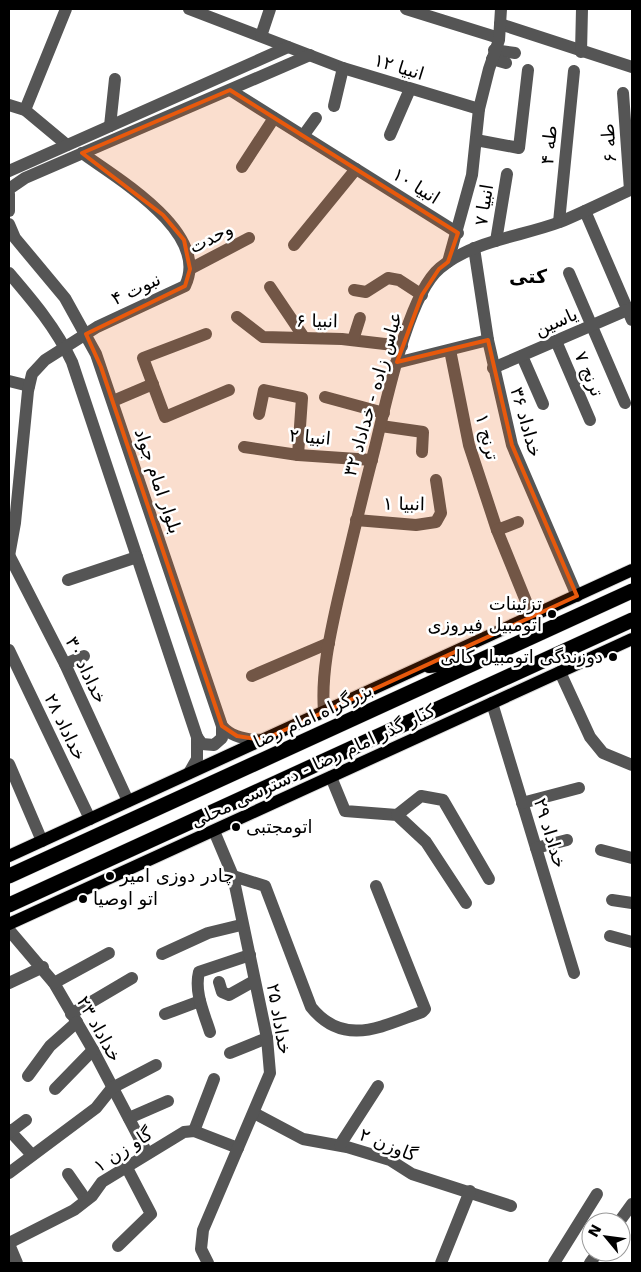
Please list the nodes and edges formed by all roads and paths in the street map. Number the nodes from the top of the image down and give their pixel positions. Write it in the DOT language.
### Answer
graph roads {
  1 [pos="66,9"];
  2 [pos="189,9"];
  3 [pos="270,9"];
  4 [pos="406,9"];
  5 [pos="582,9"];
  6 [pos="207,12"];
  7 [pos="501,15"];
  8 [pos="261,36"];
  9 [pos="288,46"];
  10 [pos="495,49"];
  11 [pos="582,52"];
  12 [pos="515,53"];
  13 [pos="310,55"];
  14 [pos="506,63"];
  15 [pos="632,67"];
  16 [pos="343,68"];
  17 [pos="528,70"];
  18 [pos="574,71"];
  19 [pos="116,79"];
  20 [pos="410,89"];
  21 [pos="230,90"];
  22 [pos="623,93"];
  23 [pos="9,105"];
  24 [pos="334,106"];
  25 [pos="479,109"];
  26 [pos="25,110"];
  27 [pos="274,118"];
  28 [pos="316,118"];
  29 [pos="110,126"];
  30 [pos="390,134"];
  31 [pos="303,136"];
  32 [pos="476,140"];
  33 [pos="67,145"];
  34 [pos="82,153"];
  35 [pos="242,167"];
  36 [pos="356,169"];
  37 [pos="9,171"];
  38 [pos="507,174"];
  39 [pos="9,189"];
  40 [pos="631,189"];
  41 [pos="9,194"];
  42 [pos="9,211"];
  43 [pos="585,211"];
  44 [pos="559,222"];
  45 [pos="9,224"];
  46 [pos="458,233"];
  47 [pos="249,238"];
  48 [pos="496,241"];
  49 [pos="294,246"];
  50 [pos="474,248"];
  51 [pos="448,262"];
  52 [pos="190,269"];
  53 [pos="9,273"];
  54 [pos="569,273"];
  55 [pos="270,287"];
  56 [pos="354,290"];
  57 [pos="422,295"];
  58 [pos="631,313"];
  59 [pos="237,317"];
  60 [pos="360,318"];
  61 [pos="592,325"];
  62 [pos="86,334"];
  63 [pos="206,334"];
  64 [pos="303,336"];
  65 [pos="353,340"];
  66 [pos="488,340"];
  67 [pos="556,341"];
  68 [pos="402,346"];
  69 [pos="65,347"];
  70 [pos="450,350"];
  71 [pos="522,356"];
  72 [pos="396,362"];
  73 [pos="493,368"];
  74 [pos="9,381"];
  75 [pos="153,384"];
  76 [pos="28,386"];
  77 [pos="228,390"];
  78 [pos="326,397"];
  79 [pos="112,401"];
  80 [pos="625,403"];
  81 [pos="543,404"];
  82 [pos="384,413"];
  83 [pos="258,414"];
  84 [pos="590,420"];
  85 [pos="381,426"];
  86 [pos="244,447"];
  87 [pos="422,452"];
  88 [pos="298,455"];
  89 [pos="372,460"];
  90 [pos="436,480"];
  91 [pos="12,516"];
  92 [pos="356,520"];
  93 [pos="518,522"];
  94 [pos="497,530"];
  95 [pos="9,556"];
  96 [pos="137,557"];
  97 [pos="632,570"];
  98 [pos="68,580"];
  99 [pos="632,591"];
  100 [pos="577,596"];
  101 [pos="532,616"];
  102 [pos="632,620"];
  103 [pos="632,640"];
  104 [pos="329,643"];
  105 [pos="9,650"];
  106 [pos="84,656"];
  107 [pos="552,657"];
  108 [pos="477,662"];
  109 [pos="65,664"];
  110 [pos="417,669"];
  111 [pos="560,672"];
  112 [pos="252,676"];
  113 [pos="492,703"];
  114 [pos="324,711"];
  115 [pos="429,713"];
  116 [pos="222,726"];
  117 [pos="197,737"];
  118 [pos="262,740"];
  119 [pos="393,749"];
  120 [pos="9,764"];
  121 [pos="632,764"];
  122 [pos="188,773"];
  123 [pos="331,777"];
  124 [pos="579,788"];
  125 [pos="128,801"];
  126 [pos="522,803"];
  127 [pos="206,815"];
  128 [pos="397,815"];
  129 [pos="90,819"];
  130 [pos="214,831"];
  131 [pos="567,840"];
  132 [pos="42,841"];
  133 [pos="536,848"];
  134 [pos="601,850"];
  135 [pos="10,856"];
  136 [pos="632,858"];
  137 [pos="9,876"];
  138 [pos="233,876"];
  139 [pos="489,879"];
  140 [pos="376,886"];
  141 [pos="91,887"];
  142 [pos="39,891"];
  143 [pos="612,900"];
  144 [pos="466,903"];
  145 [pos="632,903"];
  146 [pos="9,905"];
  147 [pos="9,924"];
  148 [pos="241,925"];
  149 [pos="9,930"];
  150 [pos="610,936"];
  151 [pos="632,942"];
  152 [pos="109,953"];
  153 [pos="162,954"];
  154 [pos="250,955"];
  155 [pos="43,967"];
  156 [pos="574,973"];
  157 [pos="132,978"];
  158 [pos="54,982"];
  159 [pos="219,982"];
  160 [pos="254,982"];
  161 [pos="9,983"];
  162 [pos="200,1001"];
  163 [pos="165,1014"];
  164 [pos="74,1018"];
  165 [pos="210,1032"];
  166 [pos="266,1038"];
  167 [pos="93,1050"];
  168 [pos="230,1053"];
  169 [pos="156,1065"];
  170 [pos="28,1076"];
  171 [pos="214,1079"];
  172 [pos="378,1086"];
  173 [pos="112,1088"];
  174 [pos="55,1089"];
  175 [pos="168,1101"];
  176 [pos="254,1113"];
  177 [pos="129,1118"];
  178 [pos="26,1120"];
  179 [pos="194,1130"];
  180 [pos="10,1131"];
  181 [pos="340,1145"];
  182 [pos="238,1148"];
  183 [pos="147,1153"];
  184 [pos="32,1155"];
  185 [pos="126,1166"];
  186 [pos="9,1173"];
  187 [pos="68,1174"];
  188 [pos="470,1191"];
  189 [pos="597,1194"];
  190 [pos="86,1200"];
  191 [pos="511,1206"];
  192 [pos="9,1243"];
  193 [pos="118,1246"];
  194 [pos="17,1263"];
  195 [pos="208,1263"];
  196 [pos="441,1263"];
  197 [pos="554,1263"];
  1 -- 26 [label="street"];
  2 -- 6 [label="street"];
  3 -- 8 [label="street"];
  4 -- 10 [label="street"];
  5 -- 11 [label="street"];
  6 -- 8 [label="street"];
  7 -- 10 [label="street"];
  7 -- 11 [label="street"];
  8 -- 9 [label="street"];
  9 -- 13 [label="street, انبیا ۱۲"];
  9 -- 29 [label="street"];
  10 -- 12 [label="street"];
  10 -- 14 [label="street"];
  10 -- 25 [label="street"];
  11 -- 15 [label="street"];
  13 -- 16 [label="street, انبیا ۱۲"];
  13 -- 21 [label="street"];
  16 -- 20 [label="street, انبیا ۱۲"];
  16 -- 24 [label="street"];
  17 -- 32 [label="street"];
  18 -- 44 [label="street, طه ۴"];
  19 -- 29 [label="street"];
  20 -- 25 [label="street, انبیا ۱۲"];
  20 -- 30 [label="street"];
  21 -- 27 [label="street, انبیا ۱۰"];
  21 -- 34 [label="street"];
  22 -- 40 [label="street, طه ۶"];
  23 -- 26 [label="street"];
  25 -- 32 [label="street"];
  26 -- 33 [label="street"];
  27 -- 31 [label="street, انبیا ۱۰"];
  27 -- 35 [label="street"];
  28 -- 31 [label="street"];
  29 -- 33 [label="street"];
  31 -- 36 [label="street, انبیا ۱۰"];
  32 -- 46 [label="street"];
  33 -- 37 [label="street"];
  34 -- 39 [label="street"];
  34 -- 52 [label="street"];
  36 -- 46 [label="street, انبیا ۱۰"];
  36 -- 49 [label="street"];
  38 -- 48 [label="street, انبیا ۷"];
  40 -- 43 [label="street, عباس زاده - خداداد ۳۲"];
  41 -- 42 [label="street"];
  43 -- 44 [label="street, عباس زاده - خداداد ۳۲"];
  43 -- 58 [label="street"];
  44 -- 48 [label="street, عباس زاده - خداداد ۳۲"];
  45 -- 62 [label="street, بلوار امام جواد"];
  46 -- 51 [label="street"];
  47 -- 52 [label="street, وحدت"];
  48 -- 50 [label="street, عباس زاده - خداداد ۳۲"];
  50 -- 51 [label="street, عباس زاده - خداداد ۳۲"];
  50 -- 66 [label="street, خداداد ۳۶"];
  51 -- 57 [label="street, عباس زاده - خداداد ۳۲"];
  52 -- 62 [label="street, نبوت ۴"];
  53 -- 69 [label="street"];
  54 -- 61 [label="street"];
  55 -- 64 [label="street"];
  56 -- 57 [label="street"];
  57 -- 68 [label="street, عباس زاده - خداداد ۳۲"];
  58 -- 61 [label="street, یاسین"];
  59 -- 64 [label="street, انبیا ۶"];
  60 -- 65 [label="street"];
  61 -- 67 [label="street, یاسین"];
  61 -- 80 [label="street"];
  62 -- 69 [label="street, نبوت ۴"];
  62 -- 79 [label="street, بلوار امام جواد"];
  63 -- 75 [label="street"];
  64 -- 65 [label="street, انبیا ۶"];
  65 -- 68 [label="street, انبیا ۶"];
  66 -- 70 [label="street"];
  66 -- 73 [label="street, خداداد ۳۶"];
  67 -- 71 [label="street, یاسین"];
  67 -- 84 [label="street, ترنج ۷"];
  68 -- 72 [label="street, عباس زاده - خداداد ۳۲"];
  69 -- 76 [label="street, نبوت ۴"];
  69 -- 96 [label="street"];
  70 -- 72 [label="street"];
  70 -- 94 [label="street, ترنج ۱"];
  71 -- 73 [label="street, یاسین"];
  71 -- 81 [label="street"];
  72 -- 82 [label="street, عباس زاده - خداداد ۳۲"];
  73 -- 100 [label="street, خداداد ۳۶"];
  74 -- 76 [label="street"];
  75 -- 77 [label="street"];
  75 -- 79 [label="street"];
  76 -- 91 [label="street"];
  78 -- 82 [label="street"];
  79 -- 116 [label="street, بلوار امام جواد"];
  82 -- 85 [label="street, عباس زاده - خداداد ۳۲"];
  83 -- 88 [label="street"];
  85 -- 87 [label="street"];
  85 -- 89 [label="street, عباس زاده - خداداد ۳۲"];
  86 -- 88 [label="street, انبیا ۲"];
  88 -- 89 [label="street, انبیا ۲"];
  89 -- 92 [label="street, عباس زاده - خداداد ۳۲"];
  90 -- 92 [label="street, انبیا ۱"];
  91 -- 95 [label="street"];
  92 -- 104 [label="street, عباس زاده - خداداد ۳۲"];
  93 -- 94 [label="street"];
  94 -- 101 [label="street, ترنج ۱"];
  95 -- 109 [label="street, خداداد ۳۰"];
  96 -- 98 [label="street"];
  96 -- 117 [label="street"];
  97 -- 100 [label="main road"];
  99 -- 108 [label="highway, بزرگراه امام رضا"];
  100 -- 101 [label="main road"];
  101 -- 110 [label="main road"];
  102 -- 107 [label="highway"];
  103 -- 111 [label="main road, کنار گذر امام رضا - دسترسی محلی"];
  104 -- 112 [label="street"];
  104 -- 114 [label="street, عباس زاده - خداداد ۳۲"];
  105 -- 129 [label="street, خداداد ۲۸"];
  106 -- 109 [label="street"];
  107 -- 111 [label="main road"];
  107 -- 115 [label="highway"];
  108 -- 110 [label="main road"];
  108 -- 137 [label="highway, بزرگراه امام رضا"];
  109 -- 125 [label="street, خداداد ۳۰"];
  110 -- 114 [label="main road"];
  111 -- 113 [label="main road, کنار گذر امام رضا - دسترسی محلی"];
  111 -- 121 [label="street"];
  113 -- 119 [label="main road, کنار گذر امام رضا - دسترسی محلی"];
  113 -- 126 [label="street, خداداد ۲۹"];
  114 -- 118 [label="main road"];
  115 -- 119 [label="main road"];
  115 -- 127 [label="highway"];
  116 -- 117 [label="street"];
  116 -- 118 [label="street"];
  117 -- 122 [label="street"];
  118 -- 122 [label="main road"];
  119 -- 123 [label="main road, کنار گذر امام رضا - دسترسی محلی"];
  120 -- 132 [label="street"];
  122 -- 125 [label="main road"];
  123 -- 128 [label="street"];
  123 -- 130 [label="main road, کنار گذر امام رضا - دسترسی محلی"];
  124 -- 126 [label="street"];
  125 -- 129 [label="main road"];
  126 -- 133 [label="street, خداداد ۲۹"];
  127 -- 130 [label="main road"];
  127 -- 142 [label="highway"];
  128 -- 139 [label="street"];
  128 -- 144 [label="street"];
  129 -- 132 [label="main road"];
  130 -- 138 [label="street, خداداد ۲۵"];
  130 -- 141 [label="main road, کنار گذر امام رضا - دسترسی محلی"];
  131 -- 133 [label="street"];
  132 -- 135 [label="main road"];
  133 -- 156 [label="street, خداداد ۲۹"];
  134 -- 136 [label="street"];
  138 -- 140 [label="street"];
  138 -- 148 [label="street, خداداد ۲۵"];
  141 -- 142 [label="main road"];
  141 -- 147 [label="main road, کنار گذر امام رضا - دسترسی محلی"];
  142 -- 146 [label="highway"];
  143 -- 145 [label="street"];
  148 -- 153 [label="street"];
  148 -- 154 [label="street, خداداد ۲۵"];
  149 -- 155 [label="street, خداداد ۲۳"];
  150 -- 151 [label="street"];
  152 -- 158 [label="street"];
  154 -- 160 [label="street, خداداد ۲۵"];
  154 -- 162 [label="street"];
  155 -- 158 [label="street, خداداد ۲۳"];
  155 -- 161 [label="street"];
  157 -- 164 [label="street"];
  158 -- 164 [label="street, خداداد ۲۳"];
  159 -- 160 [label="street"];
  160 -- 166 [label="street, خداداد ۲۵"];
  162 -- 163 [label="street"];
  162 -- 165 [label="street"];
  164 -- 167 [label="street, خداداد ۲۳"];
  164 -- 170 [label="street"];
  166 -- 168 [label="street"];
  166 -- 176 [label="street, خداداد ۲۵"];
  167 -- 173 [label="street, خداداد ۲۳"];
  167 -- 174 [label="street"];
  169 -- 173 [label="street"];
  171 -- 179 [label="street"];
  172 -- 181 [label="street"];
  173 -- 177 [label="street, خداداد ۲۳"];
  173 -- 184 [label="street"];
  175 -- 177 [label="street"];
  176 -- 181 [label="street, گاوزن ۲"];
  176 -- 182 [label="street, خداداد ۲۵"];
  177 -- 183 [label="street, خداداد ۲۳"];
  178 -- 180 [label="street"];
  179 -- 182 [label="street"];
  179 -- 183 [label="street, گاو زن ۱"];
  180 -- 184 [label="street"];
  181 -- 188 [label="street, گاوزن ۲"];
  182 -- 195 [label="street, خداداد ۲۵"];
  183 -- 185 [label="street, گاو زن ۱"];
  184 -- 186 [label="street"];
  185 -- 190 [label="street, گاو زن ۱"];
  185 -- 193 [label="street"];
  187 -- 190 [label="street"];
  188 -- 191 [label="street, گاوزن ۲"];
  188 -- 196 [label="street"];
  189 -- 197 [label="street"];
  190 -- 192 [label="street, گاو زن ۱"];
  192 -- 194 [label="street"];
}
